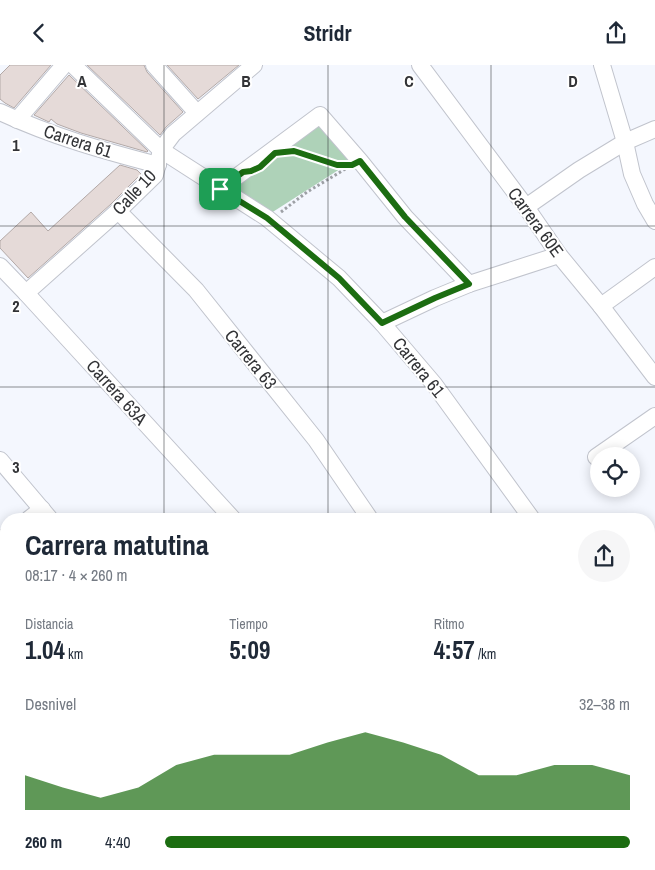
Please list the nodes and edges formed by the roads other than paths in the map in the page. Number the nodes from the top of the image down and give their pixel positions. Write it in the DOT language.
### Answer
graph roads {
  1 [pos="64,65"];
  2 [pos="73,65"];
  3 [pos="154,65"];
  4 [pos="420,65"];
  5 [pos="602,65"];
  6 [pos="247,67"];
  7 [pos="0,112"];
  8 [pos="198,113"];
  9 [pos="17,120"];
  10 [pos="655,129"];
  11 [pos="625,142"];
  12 [pos="160,157"];
  13 [pos="220,189"];
  14 [pos="526,207"];
  15 [pos="118,211"];
  16 [pos="655,221"];
  17 [pos="559,255"];
  18 [pos="0,266"];
  19 [pos="655,267"];
  20 [pos="469,284"];
  21 [pos="26,293"];
  22 [pos="601,305"];
  23 [pos="382,323"];
  24 [pos="655,377"];
  25 [pos="655,416"];
  26 [pos="610,447"];
  27 [pos="0,459"];
  28 [pos="45,513"];
  29 [pos="228,513"];
  30 [pos="366,513"];
  31 [pos="528,513"];
  1 -- 9 [label="street"];
  2 -- 12 [label="street"];
  3 -- 8 [label="street"];
  4 -- 14 [label="street, Carrera 60E"];
  5 -- 11 [label="street"];
  6 -- 8 [label="street, Calle 10"];
  7 -- 9 [label="street, Carrera 61"];
  8 -- 12 [label="street, Calle 10"];
  9 -- 12 [label="street, Carrera 61"];
  10 -- 11 [label="street"];
  11 -- 14 [label="street"];
  11 -- 16 [label="street"];
  12 -- 13 [label="street, Carrera 61"];
  12 -- 15 [label="street, Calle 10"];
  13 -- 20 [label="street"];
  13 -- 23 [label="street, Carrera 61"];
  14 -- 17 [label="street, Carrera 60E"];
  15 -- 21 [label="street, Calle 10"];
  15 -- 30 [label="street, Carrera 63"];
  17 -- 20 [label="street"];
  17 -- 22 [label="street, Carrera 60E"];
  18 -- 21 [label="street, Carrera 63A"];
  19 -- 22 [label="street"];
  20 -- 23 [label="street"];
  21 -- 29 [label="street, Carrera 63A"];
  22 -- 24 [label="street, Carrera 60E"];
  23 -- 31 [label="street, Carrera 61"];
  25 -- 26 [label="street"];
  27 -- 28 [label="street"];
}
